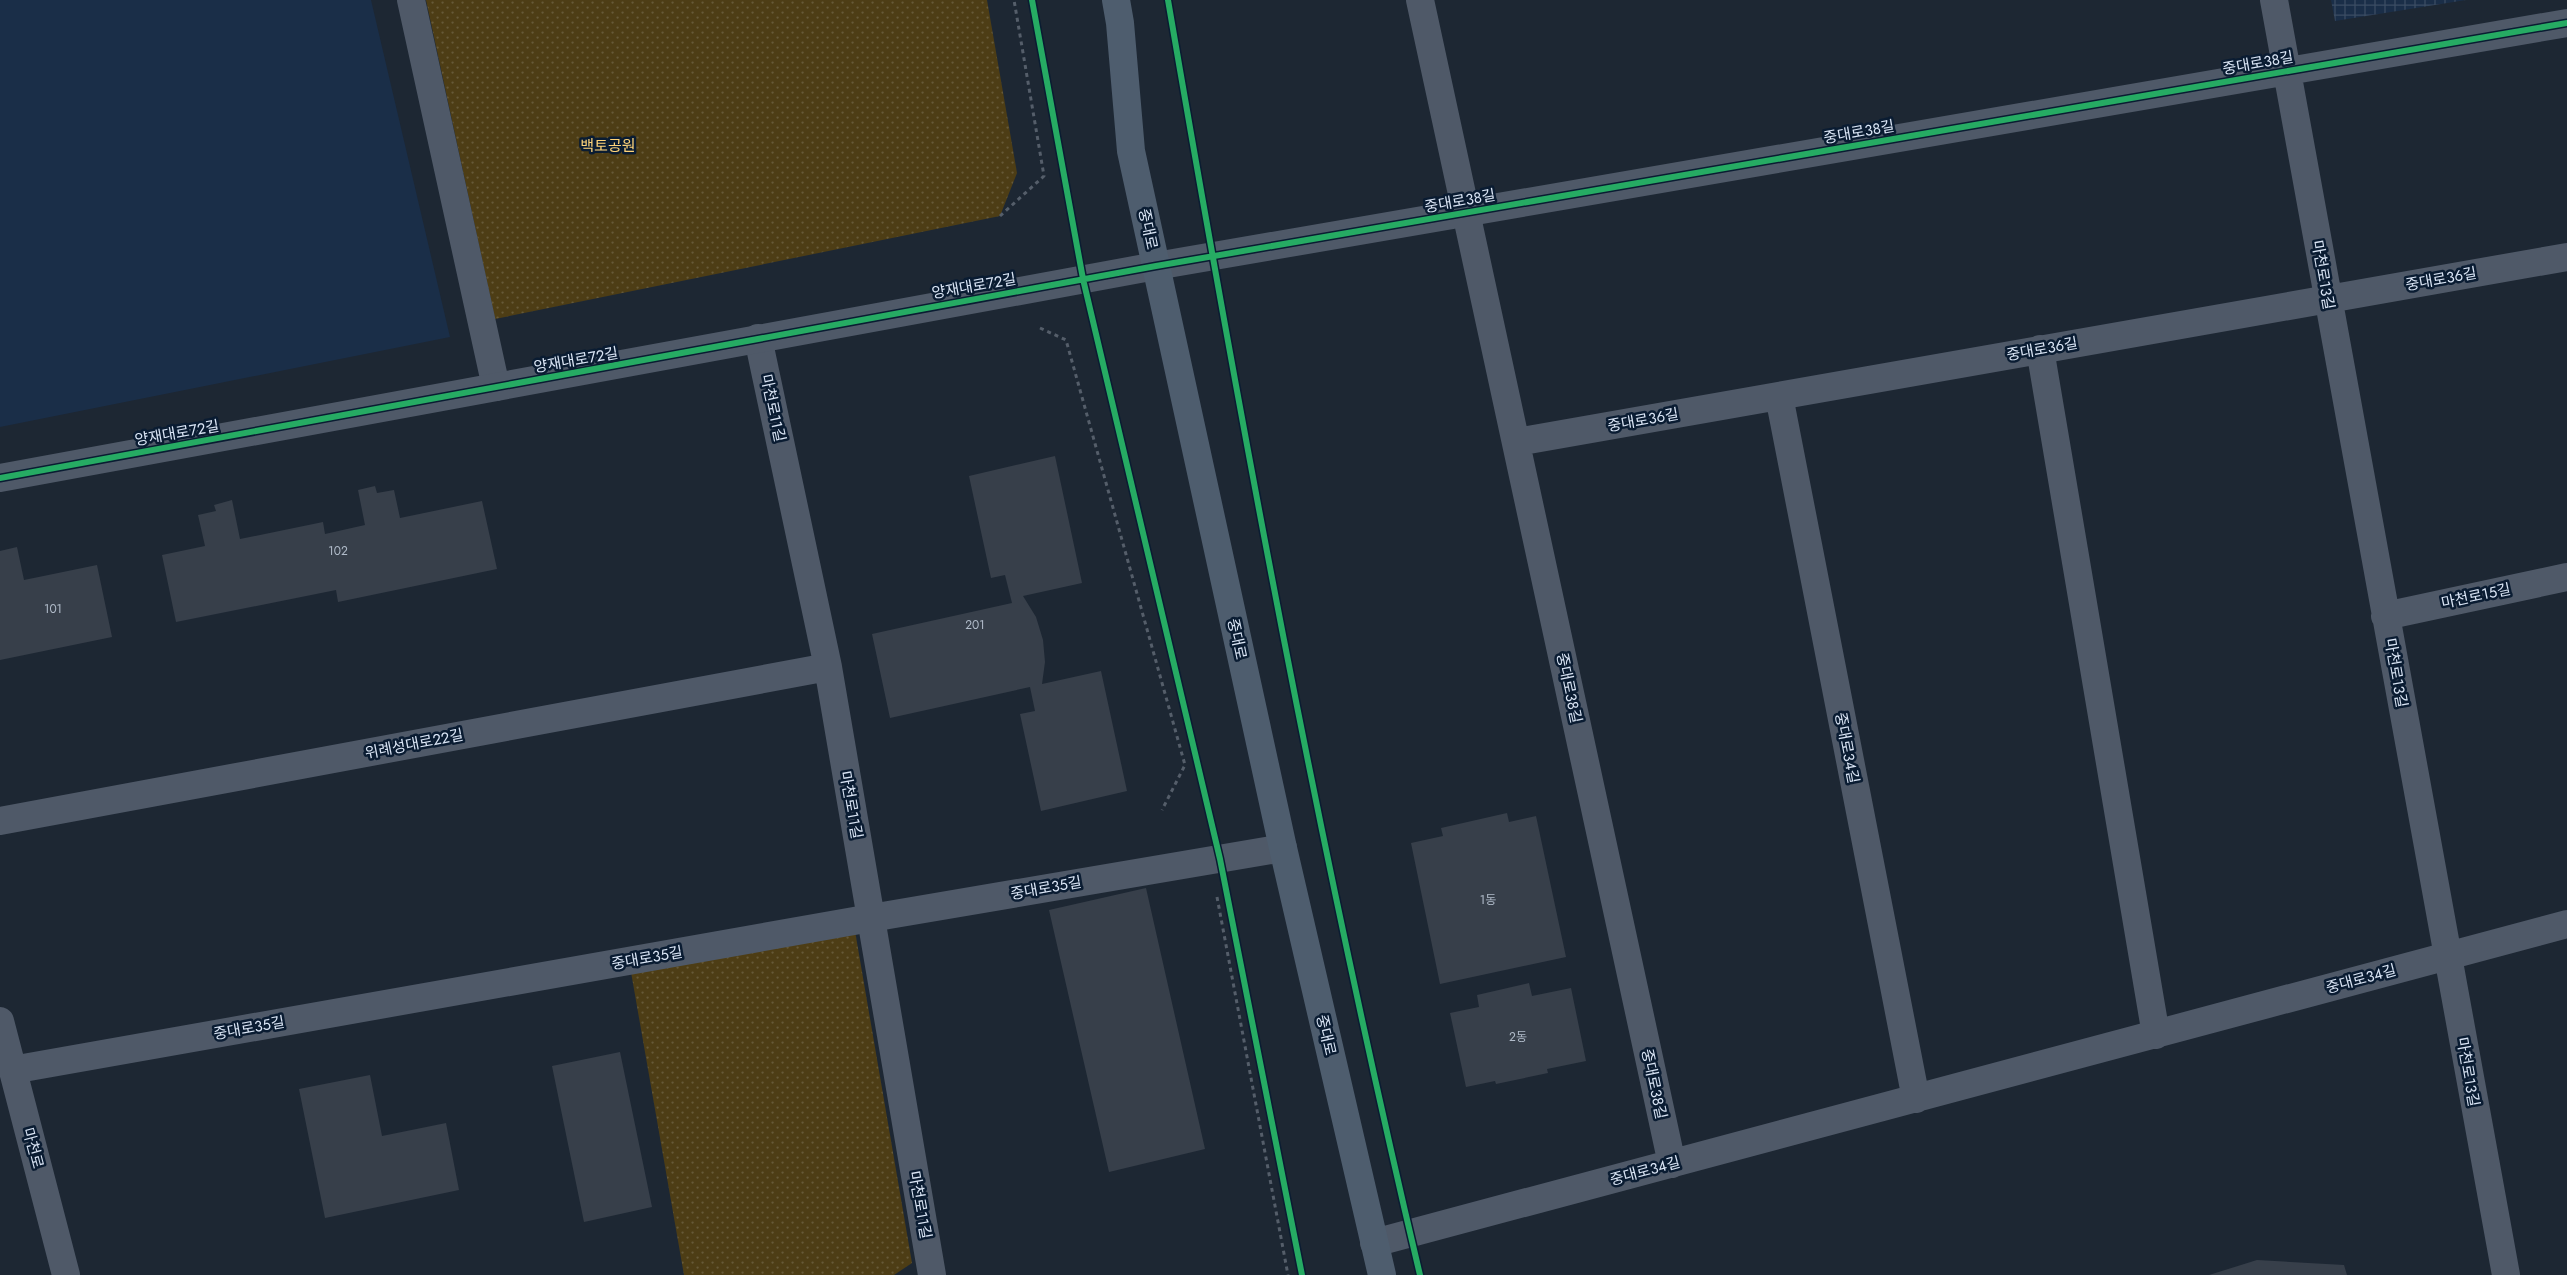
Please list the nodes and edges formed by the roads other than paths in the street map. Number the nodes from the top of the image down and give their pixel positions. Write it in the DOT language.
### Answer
graph roads {
  1 [pos="411,0"];
  2 [pos="1116,0"];
  3 [pos="1420,0"];
  4 [pos="2274,0"];
  5 [pos="2567,23"];
  6 [pos="2285,72"];
  7 [pos="1465,212"];
  8 [pos="2567,257"];
  9 [pos="1156,266"];
  10 [pos="2327,299"];
  11 [pos="758,338"];
  12 [pos="2040,350"];
  13 [pos="496,387"];
  14 [pos="1779,396"];
  15 [pos="1516,442"];
  16 [pos="0,478"];
  17 [pos="2567,576"];
  18 [pos="2385,616"];
  19 [pos="828,667"];
  20 [pos="0,822"];
  21 [pos="1283,848"];
  22 [pos="870,918"];
  23 [pos="2567,924"];
  24 [pos="2447,956"];
  25 [pos="0,1021"];
  26 [pos="2156,1035"];
  27 [pos="12,1070"];
  28 [pos="1916,1099"];
  29 [pos="1672,1164"];
  30 [pos="1374,1243"];
  31 [pos="66,1275"];
  32 [pos="932,1275"];
  33 [pos="1382,1275"];
  34 [pos="2506,1275"];
  1 -- 13 [label="street"];
  2 -- 9 [label="main road, 중대로"];
  3 -- 7 [label="street, 중대로38길"];
  4 -- 6 [label="street, 마천로13길"];
  5 -- 6 [label="street, 중대로38길"];
  6 -- 7 [label="street, 중대로38길"];
  6 -- 10 [label="street, 마천로13길"];
  7 -- 9 [label="street, 중대로38길"];
  7 -- 15 [label="street, 중대로38길"];
  8 -- 10 [label="street, 중대로36길"];
  9 -- 11 [label="street, 양재대로72길"];
  9 -- 21 [label="main road, 중대로"];
  10 -- 12 [label="street, 중대로36길"];
  10 -- 18 [label="street, 마천로13길"];
  11 -- 13 [label="street, 양재대로72길"];
  11 -- 19 [label="street, 마천로11길"];
  12 -- 14 [label="street, 중대로36길"];
  12 -- 26 [label="street"];
  13 -- 16 [label="street, 양재대로72길"];
  14 -- 15 [label="street, 중대로36길"];
  14 -- 28 [label="street, 중대로34길"];
  15 -- 29 [label="street, 중대로38길"];
  17 -- 18 [label="street, 마천로15길"];
  18 -- 24 [label="street, 마천로13길"];
  19 -- 20 [label="street, 위례성대로22길"];
  19 -- 22 [label="street, 마천로11길"];
  21 -- 22 [label="street, 중대로35길"];
  21 -- 30 [label="main road, 중대로"];
  22 -- 27 [label="street, 중대로35길"];
  22 -- 32 [label="street, 마천로11길"];
  23 -- 24 [label="street, 중대로34길"];
  24 -- 26 [label="street, 중대로34길"];
  24 -- 34 [label="street, 마천로13길"];
  25 -- 27 [label="street, 마천로"];
  26 -- 28 [label="street, 중대로34길"];
  27 -- 31 [label="street, 마천로"];
  28 -- 29 [label="street, 중대로34길"];
  29 -- 30 [label="street, 중대로34길"];
  30 -- 33 [label="main road, 중대로"];
}
